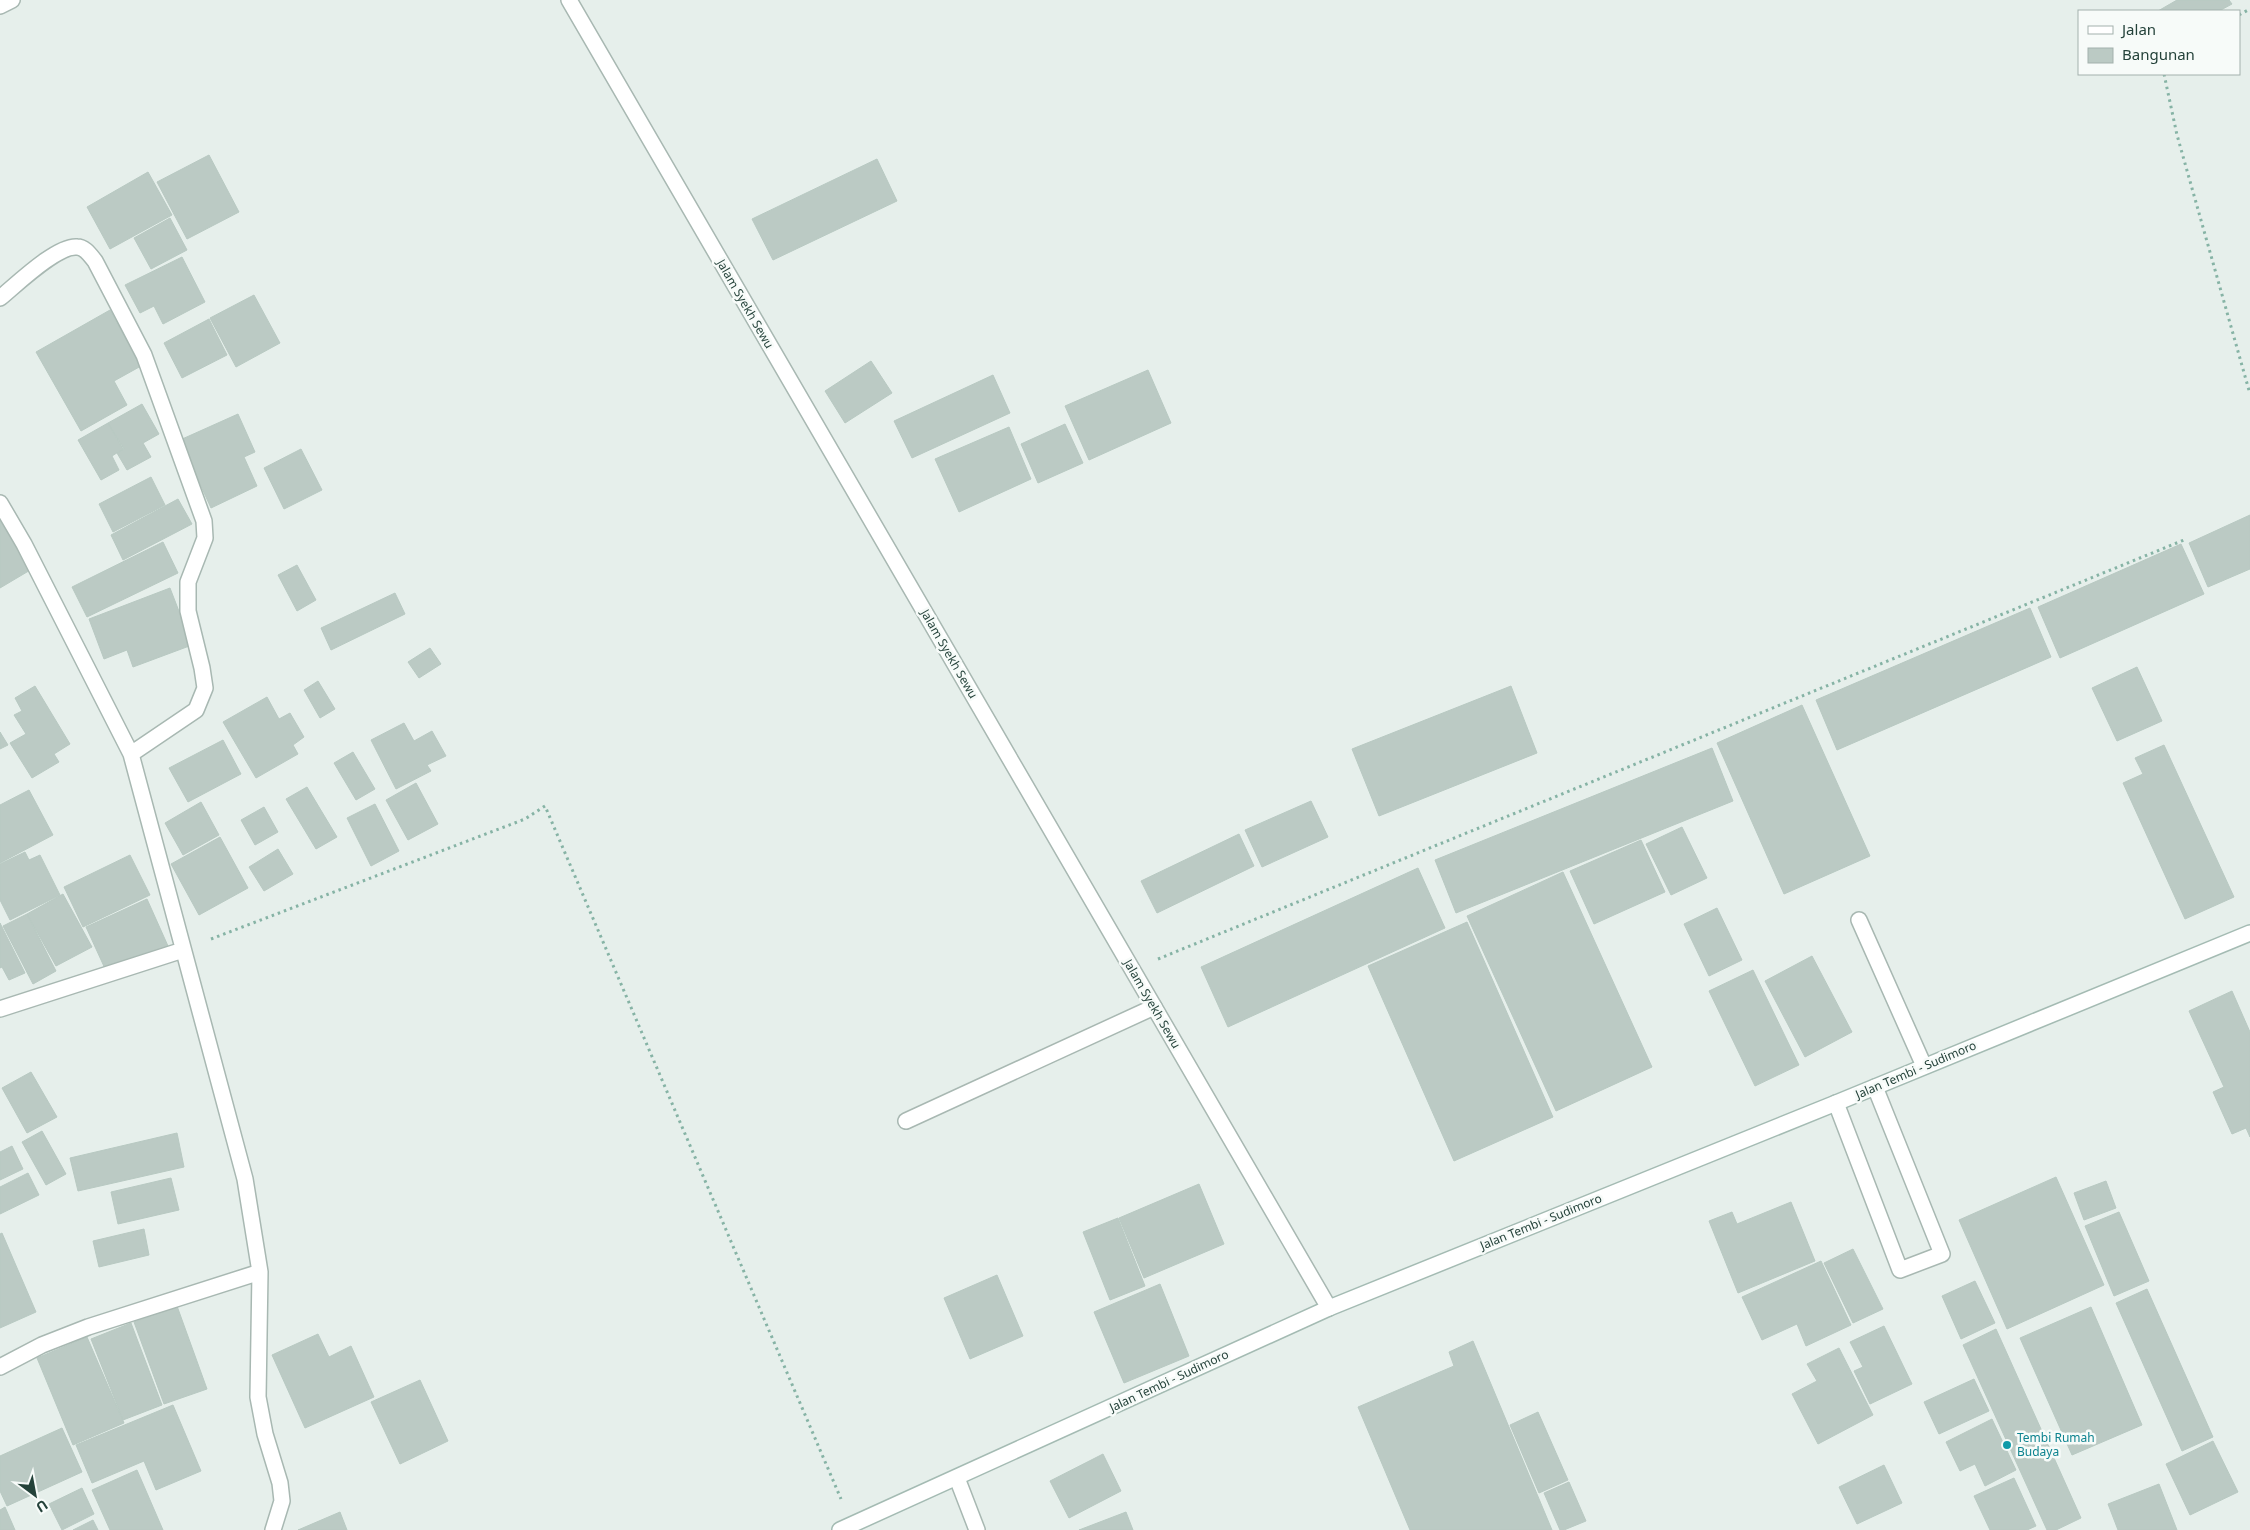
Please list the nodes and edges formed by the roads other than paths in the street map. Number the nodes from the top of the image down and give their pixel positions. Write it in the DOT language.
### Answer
graph roads {
  1 [pos="12,0"];
  2 [pos="568,0"];
  3 [pos="0,6"];
  4 [pos="0,298"];
  5 [pos="0,503"];
  6 [pos="131,754"];
  7 [pos="1859,920"];
  8 [pos="2250,933"];
  9 [pos="183,950"];
  10 [pos="1154,1007"];
  11 [pos="0,1010"];
  12 [pos="1924,1066"];
  13 [pos="1875,1087"];
  14 [pos="1836,1103"];
  15 [pos="906,1121"];
  16 [pos="260,1272"];
  17 [pos="1329,1308"];
  18 [pos="0,1367"];
  19 [pos="957,1478"];
  20 [pos="846,1527"];
  21 [pos="274,1530"];
  22 [pos="977,1530"];
  1 -- 3 [label="street"];
  2 -- 10 [label="street, Jalam Syekh Sewu"];
  4 -- 6 [label="street"];
  5 -- 6 [label="street"];
  6 -- 9 [label="street"];
  7 -- 12 [label="street"];
  8 -- 12 [label="street, Jalan Tembi - Sudimoro"];
  9 -- 11 [label="street"];
  9 -- 16 [label="street"];
  10 -- 15 [label="street"];
  10 -- 17 [label="street, Jalam Syekh Sewu"];
  12 -- 13 [label="street, Jalan Tembi - Sudimoro"];
  13 -- 14 [label="street, Jalan Tembi - Sudimoro"];
  13 -- 14 [label="street"];
  14 -- 17 [label="street, Jalan Tembi - Sudimoro"];
  16 -- 18 [label="street"];
  16 -- 21 [label="street"];
  17 -- 19 [label="street, Jalan Tembi - Sudimoro"];
  19 -- 20 [label="street, Jalan Tembi - Sudimoro"];
  19 -- 22 [label="street"];
}
